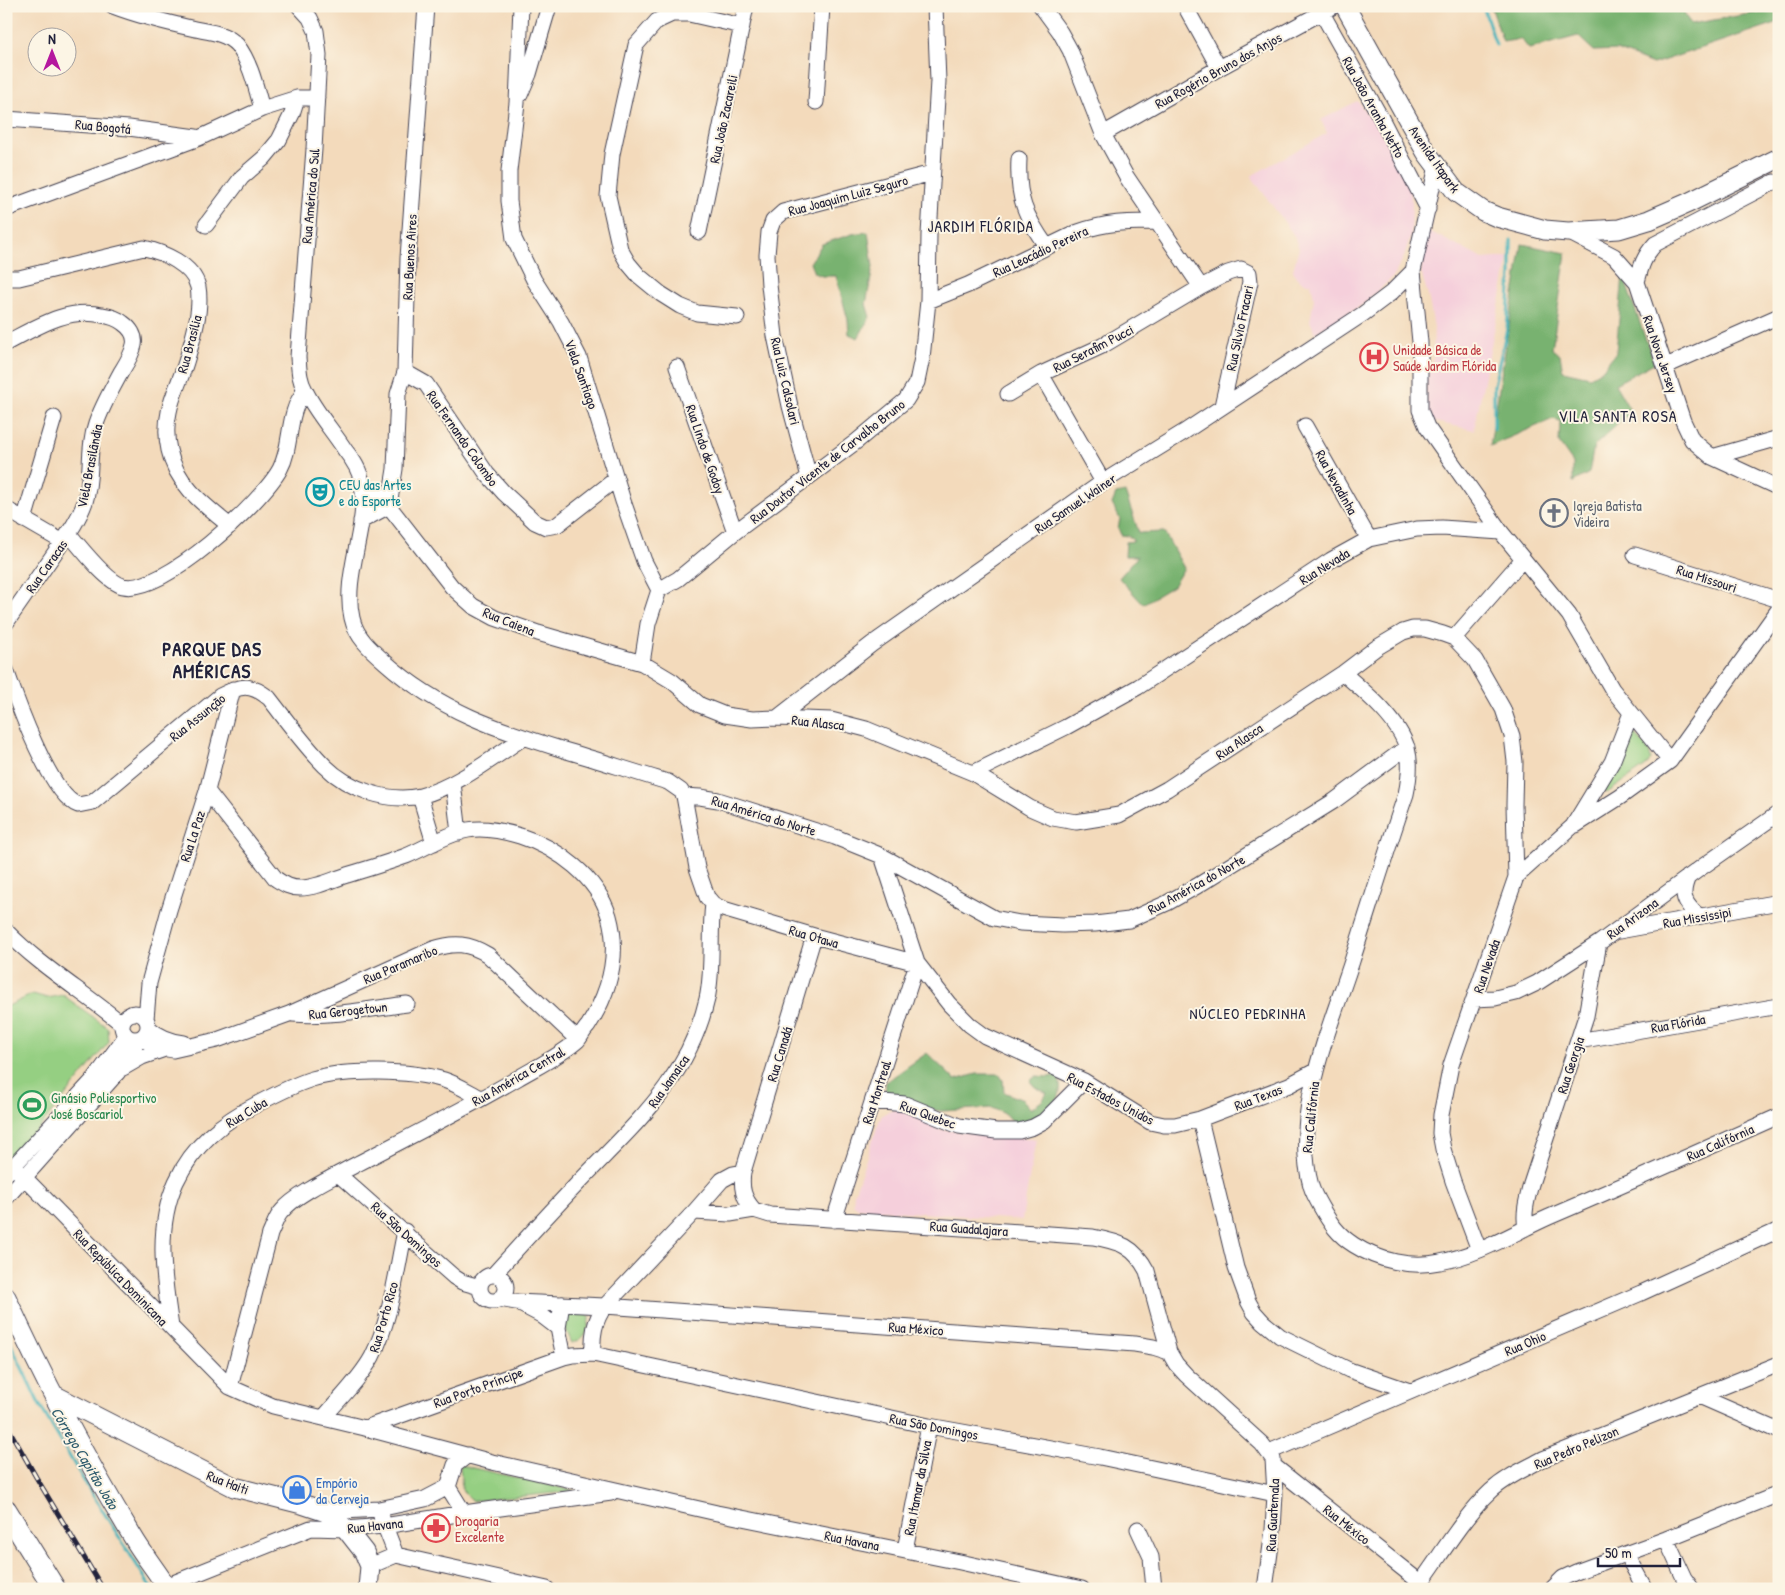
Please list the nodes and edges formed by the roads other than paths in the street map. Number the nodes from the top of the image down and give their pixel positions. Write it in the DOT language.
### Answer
graph roads {
  1 [pos="113,6"];
  2 [pos="299,6"];
  3 [pos="320,6"];
  4 [pos="426,6"];
  5 [pos="521,6"];
  6 [pos="549,6"];
  7 [pos="746,6"];
  8 [pos="822,6"];
  9 [pos="935,6"];
  10 [pos="1041,6"];
  11 [pos="1185,6"];
  12 [pos="1345,6"];
  13 [pos="1324,9"];
  14 [pos="310,18"];
  15 [pos="742,26"];
  16 [pos="1219,68"];
  17 [pos="297,98"];
  18 [pos="317,98"];
  19 [pos="816,102"];
  20 [pos="517,103"];
  21 [pos="262,109"];
  22 [pos="6,119"];
  23 [pos="1103,134"];
  24 [pos="199,138"];
  25 [pos="1779,158"];
  26 [pos="1019,159"];
  27 [pos="1437,166"];
  28 [pos="1753,171"];
  29 [pos="932,173"];
  30 [pos="1776,184"];
  31 [pos="6,209"];
  32 [pos="1428,209"];
  33 [pos="1157,222"];
  34 [pos="206,225"];
  35 [pos="699,232"];
  36 [pos="1568,232"];
  37 [pos="1047,247"];
  38 [pos="1642,262"];
  39 [pos="1624,266"];
  40 [pos="1413,271"];
  41 [pos="6,278"];
  42 [pos="1637,282"];
  43 [pos="769,285"];
  44 [pos="1201,287"];
  45 [pos="928,302"];
  46 [pos="1779,316"];
  47 [pos="737,317"];
  48 [pos="6,343"];
  49 [pos="1666,366"];
  50 [pos="677,367"];
  51 [pos="405,372"];
  52 [pos="1041,374"];
  53 [pos="305,391"];
  54 [pos="1008,394"];
  55 [pos="1222,406"];
  56 [pos="54,418"];
  57 [pos="1305,426"];
  58 [pos="1779,438"];
  59 [pos="1712,457"];
  60 [pos="809,477"];
  61 [pos="616,480"];
  62 [pos="1103,482"];
  63 [pos="362,484"];
  64 [pos="1779,488"];
  65 [pos="362,505"];
  66 [pos="389,506"];
  67 [pos="6,509"];
  68 [pos="24,520"];
  69 [pos="361,521"];
  70 [pos="230,526"];
  71 [pos="735,532"];
  72 [pos="1501,532"];
  73 [pos="66,538"];
  74 [pos="1369,539"];
  75 [pos="1635,555"];
  76 [pos="1523,559"];
  77 [pos="659,590"];
  78 [pos="1779,600"];
  79 [pos="1779,609"];
  80 [pos="6,623"];
  81 [pos="1454,638"];
  82 [pos="642,664"];
  83 [pos="6,670"];
  84 [pos="1343,673"];
  85 [pos="233,689"];
  86 [pos="1631,713"];
  87 [pos="777,718"];
  88 [pos="523,738"];
  89 [pos="1407,747"];
  90 [pos="1670,761"];
  91 [pos="973,773"];
  92 [pos="453,783"];
  93 [pos="207,790"];
  94 [pos="420,796"];
  95 [pos="684,796"];
  96 [pos="1779,813"];
  97 [pos="1573,826"];
  98 [pos="459,833"];
  99 [pos="434,844"];
  100 [pos="882,856"];
  101 [pos="1516,877"];
  102 [pos="1688,877"];
  103 [pos="1779,902"];
  104 [pos="713,904"];
  105 [pos="1699,916"];
  106 [pos="6,931"];
  107 [pos="1615,931"];
  108 [pos="814,936"];
  109 [pos="1599,942"];
  110 [pos="917,963"];
  111 [pos="1474,1000"];
  112 [pos="408,1004"];
  113 [pos="1779,1006"];
  114 [pos="289,1014"];
  115 [pos="135,1026"];
  116 [pos="578,1040"];
  117 [pos="1578,1041"];
  118 [pos="198,1044"];
  119 [pos="165,1049"];
  120 [pos="1315,1071"];
  121 [pos="118,1072"];
  122 [pos="1084,1081"];
  123 [pos="481,1098"];
  124 [pos="873,1101"];
  125 [pos="1779,1116"];
  126 [pos="1200,1119"];
  127 [pos="10,1170"];
  128 [pos="743,1172"];
  129 [pos="338,1174"];
  130 [pos="24,1178"];
  131 [pos="1531,1184"];
  132 [pos="6,1198"];
  133 [pos="754,1210"];
  134 [pos="694,1212"];
  135 [pos="834,1220"];
  136 [pos="1542,1221"];
  137 [pos="1526,1228"];
  138 [pos="1779,1230"];
  139 [pos="405,1231"];
  140 [pos="1479,1250"];
  141 [pos="501,1286"];
  142 [pos="480,1287"];
  143 [pos="6,1297"];
  144 [pos="516,1302"];
  145 [pos="531,1302"];
  146 [pos="562,1304"];
  147 [pos="605,1306"];
  148 [pos="171,1328"];
  149 [pos="558,1328"];
  150 [pos="1170,1352"];
  151 [pos="593,1354"];
  152 [pos="564,1357"];
  153 [pos="1779,1364"];
  154 [pos="230,1387"];
  155 [pos="1410,1391"];
  156 [pos="54,1395"];
  157 [pos="1699,1396"];
  158 [pos="324,1417"];
  159 [pos="113,1424"];
  160 [pos="929,1426"];
  161 [pos="365,1428"];
  162 [pos="1779,1431"];
  163 [pos="77,1439"];
  164 [pos="448,1449"];
  165 [pos="1268,1454"];
  166 [pos="468,1455"];
  167 [pos="455,1465"];
  168 [pos="448,1487"];
  169 [pos="622,1491"];
  170 [pos="1275,1494"];
  171 [pos="1779,1494"];
  172 [pos="379,1508"];
  173 [pos="6,1510"];
  174 [pos="326,1512"];
  175 [pos="464,1513"];
  176 [pos="384,1526"];
  177 [pos="346,1529"];
  178 [pos="1138,1529"];
  179 [pos="1666,1540"];
  180 [pos="906,1550"];
  181 [pos="1626,1554"];
  182 [pos="396,1555"];
  183 [pos="370,1566"];
  184 [pos="1418,1586"];
  185 [pos="167,1587"];
  186 [pos="55,1589"];
  187 [pos="368,1589"];
  188 [pos="547,1589"];
  189 [pos="1082,1589"];
  190 [pos="1154,1589"];
  191 [pos="1265,1589"];
  192 [pos="1552,1589"];
  193 [pos="1645,1589"];
  194 [pos="1692,1589"];
  1 -- 21 [label="street"];
  2 -- 14 [label="street"];
  3 -- 14 [label="street"];
  4 -- 51 [label="street, Rua Buenos Aires"];
  5 -- 20 [label="street, Viela Santiago"];
  6 -- 20 [label="street, Viela Santiago"];
  7 -- 15 [label="street, Rua João Zacareili"];
  8 -- 19 [label="street"];
  9 -- 29 [label="street, Rua Doutor Vicente de Carvalho Bruno"];
  10 -- 23 [label="street"];
  11 -- 16 [label="street"];
  12 -- 27 [label="main road, Avenida Itapark"];
  13 -- 16 [label="street, Rua Rogério Bruno dos Anjos"];
  13 -- 32 [label="street, Rua João Aranha Netto"];
  14 -- 18 [label="street, Rua América do Sul"];
  15 -- 35 [label="street, Rua João Zacareili"];
  15 -- 47 [label="street"];
  16 -- 23 [label="street, Rua Rogério Bruno dos Anjos"];
  17 -- 18 [label="street"];
  17 -- 21 [label="street"];
  17 -- 34 [label="street"];
  18 -- 53 [label="street, Rua América do Sul"];
  20 -- 61 [label="street, Viela Santiago"];
  21 -- 24 [label="street"];
  22 -- 24 [label="street, Rua Bogotá"];
  23 -- 33 [label="street"];
  24 -- 31 [label="street"];
  25 -- 28 [label="main road, Avenida Itapark"];
  26 -- 37 [label="street"];
  27 -- 32 [label="street"];
  27 -- 36 [label="main road, Avenida Itapark"];
  28 -- 30 [label="street"];
  28 -- 36 [label="main road, Avenida Itapark"];
  29 -- 43 [label="street, Rua Joaquim Luiz Seguro"];
  29 -- 45 [label="street, Rua Doutor Vicente de Carvalho Bruno"];
  30 -- 38 [label="street"];
  32 -- 40 [label="street"];
  33 -- 37 [label="street, Rua Leocádio Pereira"];
  33 -- 44 [label="street"];
  36 -- 39 [label="street, Rua Nova Jersey"];
  37 -- 45 [label="street, Rua Leocádio Pereira"];
  38 -- 39 [label="street"];
  38 -- 42 [label="street"];
  39 -- 42 [label="street, Rua Nova Jersey"];
  40 -- 55 [label="street, Rua Samuel Wainer"];
  40 -- 72 [label="street"];
  41 -- 70 [label="street, Rua Brasília"];
  42 -- 49 [label="street, Rua Nova Jersey"];
  43 -- 60 [label="street, Rua Luiz Calsolari"];
  44 -- 52 [label="street, Rua Serafim Pucci"];
  44 -- 55 [label="street, Rua Silvio Fracari"];
  45 -- 60 [label="street, Rua Doutor Vicente de Carvalho Bruno"];
  46 -- 49 [label="street"];
  48 -- 73 [label="street, Viela Brasilândia"];
  49 -- 59 [label="street, Rua Nova Jersey"];
  50 -- 71 [label="street, Rua Lindo de Godoy"];
  51 -- 61 [label="street, Rua Fernando Colombo"];
  51 -- 66 [label="street, Rua Buenos Aires"];
  52 -- 54 [label="street"];
  52 -- 62 [label="street, Rua Serafim Pucci"];
  53 -- 63 [label="street"];
  53 -- 70 [label="street"];
  55 -- 62 [label="street, Rua Samuel Wainer"];
  56 -- 68 [label="street"];
  57 -- 74 [label="street, Rua Nevadinha"];
  58 -- 59 [label="street"];
  59 -- 64 [label="street, Rua Nova Jersey"];
  60 -- 71 [label="street, Rua Doutor Vicente de Carvalho Bruno"];
  61 -- 77 [label="street, Viela Santiago"];
  62 -- 87 [label="street, Rua Samuel Wainer"];
  63 -- 65 [label="street"];
  63 -- 66 [label="street, Rua Caiena"];
  65 -- 66 [label="street"];
  65 -- 69 [label="street"];
  66 -- 69 [label="street"];
  66 -- 82 [label="street, Rua Caiena"];
  67 -- 68 [label="street"];
  68 -- 73 [label="street"];
  69 -- 88 [label="street"];
  70 -- 73 [label="street"];
  71 -- 77 [label="street, Rua Doutor Vicente de Carvalho Bruno"];
  72 -- 74 [label="street, Rua Nevada"];
  72 -- 76 [label="street"];
  73 -- 80 [label="street, Rua Caracas"];
  74 -- 91 [label="street, Rua Nevada"];
  75 -- 78 [label="street, Rua Missouri"];
  76 -- 81 [label="street"];
  76 -- 86 [label="street"];
  77 -- 82 [label="street"];
  79 -- 90 [label="street"];
  81 -- 84 [label="street, Rua Alasca"];
  81 -- 101 [label="street, Rua Alasca"];
  82 -- 87 [label="street"];
  83 -- 85 [label="street, Rua Assunção"];
  84 -- 89 [label="street, Rua Califórnia"];
  84 -- 91 [label="street, Rua Alasca"];
  85 -- 93 [label="street, Rua La Paz"];
  85 -- 94 [label="street, Rua Assunção"];
  86 -- 90 [label="street"];
  86 -- 97 [label="street, Rua Nevada"];
  87 -- 91 [label="street, Rua Alasca"];
  88 -- 92 [label="street, Rua Assunção"];
  88 -- 95 [label="street"];
  89 -- 100 [label="street, Rua América do Norte"];
  89 -- 120 [label="street, Rua Califórnia"];
  90 -- 97 [label="street"];
  92 -- 94 [label="street, Rua Assunção"];
  92 -- 98 [label="street"];
  93 -- 99 [label="street, Rua América Central"];
  93 -- 115 [label="street, Rua La Paz"];
  94 -- 99 [label="street"];
  95 -- 100 [label="street, Rua América do Norte"];
  95 -- 104 [label="street"];
  96 -- 102 [label="street, Rua Arizona"];
  97 -- 101 [label="street, Rua Nevada"];
  98 -- 99 [label="street, Rua América Central"];
  98 -- 116 [label="street, Rua América Central"];
  100 -- 110 [label="street, Rua Estados Unidos"];
  101 -- 111 [label="street, Rua Nevada"];
  102 -- 105 [label="street"];
  102 -- 107 [label="street, Rua Arizona"];
  103 -- 105 [label="street, Rua Mississipi"];
  104 -- 108 [label="street, Rua Otawa"];
  104 -- 141 [label="street, Rua Jamaica"];
  105 -- 107 [label="street, Rua Mississipi"];
  106 -- 115 [label="street"];
  107 -- 109 [label="street, Rua Arizona"];
  108 -- 110 [label="street, Rua Otawa"];
  108 -- 128 [label="street, Rua Canadá"];
  109 -- 111 [label="street, Rua Arizona"];
  109 -- 117 [label="street, Rua Georgia"];
  110 -- 122 [label="street, Rua Estados Unidos"];
  110 -- 124 [label="street, Rua Montreal"];
  111 -- 140 [label="street, Rua Nevada"];
  112 -- 114 [label="street, Rua Gerogetown"];
  113 -- 117 [label="street, Rua Flórida"];
  114 -- 116 [label="street, Rua Paramaribo"];
  114 -- 118 [label="street, Rua Paramaribo"];
  115 -- 118 [label="street, Rua Paramaribo"];
  115 -- 119 [label="street"];
  115 -- 121 [label="street, Rua La Paz"];
  115 -- 127 [label="street, Rua La Paz"];
  116 -- 123 [label="street, Rua América Central"];
  117 -- 131 [label="street, Rua Georgia"];
  118 -- 119 [label="street, Rua Paramaribo"];
  119 -- 121 [label="street, Rua Paramaribo"];
  120 -- 126 [label="street, Rua Texas"];
  120 -- 140 [label="street, Rua Califórnia"];
  121 -- 130 [label="street, Rua La Paz"];
  122 -- 124 [label="street, Rua Quebec"];
  122 -- 126 [label="street, Rua Estados Unidos"];
  123 -- 129 [label="street, Rua América Central"];
  123 -- 148 [label="street, Rua Cuba"];
  124 -- 135 [label="street, Rua Montreal"];
  125 -- 136 [label="street, Rua Califórnia"];
  126 -- 155 [label="street"];
  127 -- 130 [label="street, Rua República Dominicana"];
  128 -- 133 [label="street, Rua Canadá"];
  128 -- 134 [label="street"];
  129 -- 139 [label="street, Rua São Domingos"];
  129 -- 154 [label="street, Rua América Central"];
  130 -- 132 [label="street, Rua La Paz"];
  130 -- 148 [label="street, Rua República Dominicana"];
  131 -- 136 [label="street, Rua Georgia"];
  131 -- 137 [label="street, Rua Georgia"];
  133 -- 134 [label="street, Rua Guadalajara"];
  133 -- 135 [label="street, Rua Guadalajara"];
  134 -- 147 [label="street"];
  135 -- 150 [label="street, Rua Guadalajara"];
  136 -- 137 [label="street, Rua Califórnia"];
  137 -- 140 [label="street, Rua Califórnia"];
  138 -- 155 [label="street, Rua Ohio"];
  139 -- 142 [label="street, Rua São Domingos"];
  139 -- 158 [label="street, Rua Porto Rico"];
  141 -- 142 [label="street"];
  141 -- 142 [label="street, Rua São Domingos"];
  141 -- 144 [label="street, Rua México"];
  141 -- 145 [label="street, Rua México"];
  143 -- 156 [label="main road"];
  144 -- 145 [label="street, Rua México"];
  144 -- 149 [label="street"];
  145 -- 146 [label="street, Rua México"];
  146 -- 147 [label="street, Rua México"];
  146 -- 149 [label="street"];
  147 -- 150 [label="street, Rua México"];
  147 -- 151 [label="street"];
  148 -- 154 [label="street, Rua República Dominicana"];
  149 -- 152 [label="street"];
  150 -- 165 [label="street, Rua México"];
  151 -- 152 [label="street, Rua Porto Príncipe"];
  151 -- 160 [label="street, Rua São Domingos"];
  152 -- 161 [label="street, Rua Porto Príncipe"];
  153 -- 157 [label="street, Rua Pedro Pelizon"];
  154 -- 158 [label="street"];
  155 -- 165 [label="street, Rua Ohio"];
  156 -- 159 [label="main road, Rua Haiti"];
  156 -- 163 [label="main road"];
  157 -- 162 [label="street"];
  157 -- 184 [label="street, Rua Pedro Pelizon"];
  158 -- 161 [label="street"];
  159 -- 163 [label="main road"];
  159 -- 174 [label="main road, Rua Haiti"];
  160 -- 170 [label="street, Rua São Domingos"];
  160 -- 180 [label="street, Rua Itamar da Silva"];
  161 -- 164 [label="street"];
  163 -- 185 [label="main road"];
  164 -- 166 [label="street"];
  164 -- 167 [label="street"];
  165 -- 170 [label="street, Rua Guatemala"];
  165 -- 184 [label="street, Rua México"];
  166 -- 167 [label="street"];
  166 -- 169 [label="street, Rua Havana"];
  167 -- 168 [label="street"];
  168 -- 172 [label="street, Rua Havana"];
  168 -- 175 [label="street"];
  169 -- 175 [label="street, Rua Havana"];
  169 -- 180 [label="street, Rua Havana"];
  170 -- 191 [label="street, Rua Guatemala"];
  171 -- 179 [label="street"];
  172 -- 174 [label="street, Rua Havana"];
  172 -- 176 [label="street"];
  173 -- 186 [label="highway"];
  174 -- 177 [label="main road, Rua Haiti"];
  175 -- 176 [label="street, Rua Havana"];
  176 -- 177 [label="street, Rua Havana"];
  176 -- 182 [label="street"];
  177 -- 183 [label="main road, Rua Haiti"];
  177 -- 185 [label="street, Rua Havana"];
  178 -- 190 [label="street"];
  179 -- 181 [label="street"];
  179 -- 194 [label="street"];
  180 -- 189 [label="street, Rua Havana"];
  181 -- 192 [label="street"];
  181 -- 193 [label="street"];
  182 -- 183 [label="street"];
  182 -- 188 [label="street"];
  183 -- 187 [label="main road"];
}
